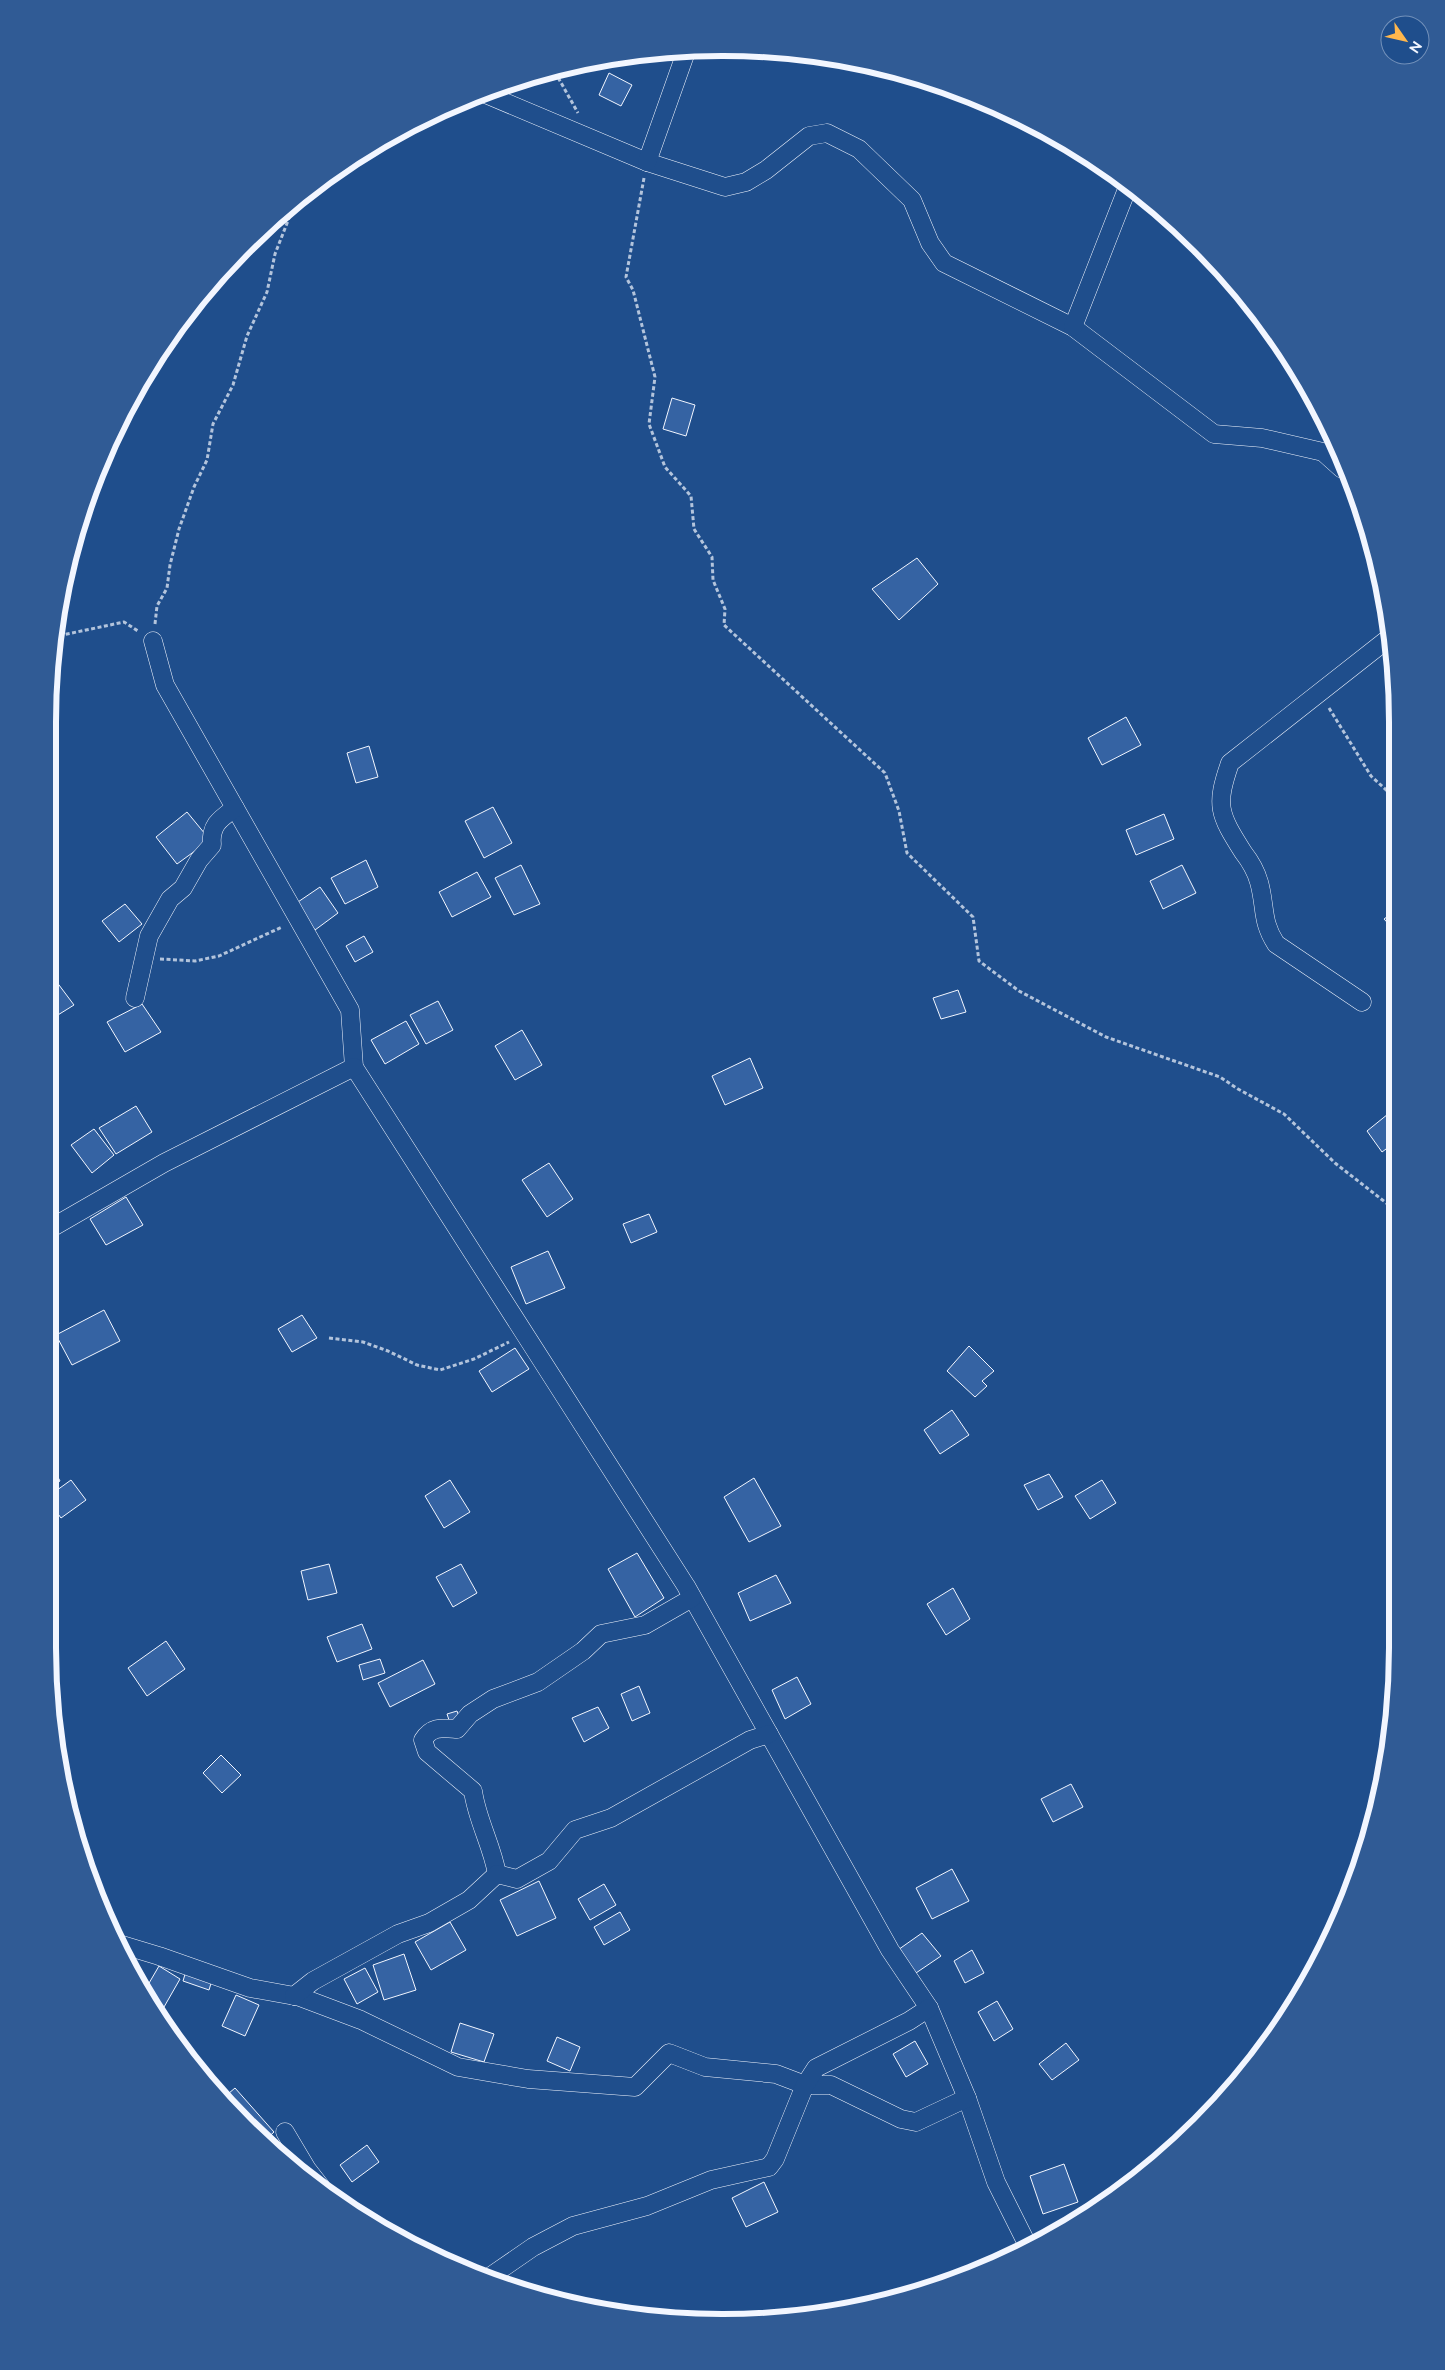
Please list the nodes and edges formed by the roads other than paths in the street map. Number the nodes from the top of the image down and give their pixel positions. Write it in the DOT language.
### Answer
graph roads {
  1 [pos="684,58"];
  2 [pos="494,97"];
  3 [pos="647,162"];
  4 [pos="1125,192"];
  5 [pos="1073,327"];
  6 [pos="1336,464"];
  7 [pos="153,641"];
  8 [pos="1384,643"];
  9 [pos="235,808"];
  10 [pos="135,998"];
  11 [pos="1362,1002"];
  12 [pos="354,1067"];
  13 [pos="56,1225"];
  14 [pos="692,1598"];
  15 [pos="769,1734"];
  16 [pos="497,1874"];
  17 [pos="127,1946"];
  18 [pos="294,1996"];
  19 [pos="929,2008"];
  20 [pos="804,2085"];
  21 [pos="967,2098"];
  22 [pos="285,2132"];
  23 [pos="304,2165"];
  24 [pos="1025,2241"];
  25 [pos="495,2273"];
  1 -- 3 [label="street"];
  2 -- 3 [label="street"];
  3 -- 5 [label="street"];
  4 -- 5 [label="street"];
  5 -- 6 [label="street"];
  7 -- 9 [label="street"];
  8 -- 11 [label="street"];
  9 -- 10 [label="street"];
  9 -- 12 [label="street"];
  12 -- 13 [label="street"];
  12 -- 14 [label="street"];
  14 -- 15 [label="street"];
  14 -- 16 [label="street"];
  15 -- 16 [label="street"];
  15 -- 19 [label="street"];
  16 -- 18 [label="street"];
  17 -- 18 [label="street"];
  18 -- 20 [label="street"];
  19 -- 20 [label="street"];
  19 -- 21 [label="street"];
  20 -- 21 [label="street"];
  20 -- 25 [label="street"];
  21 -- 24 [label="street"];
  22 -- 23 [label="street"];
}
